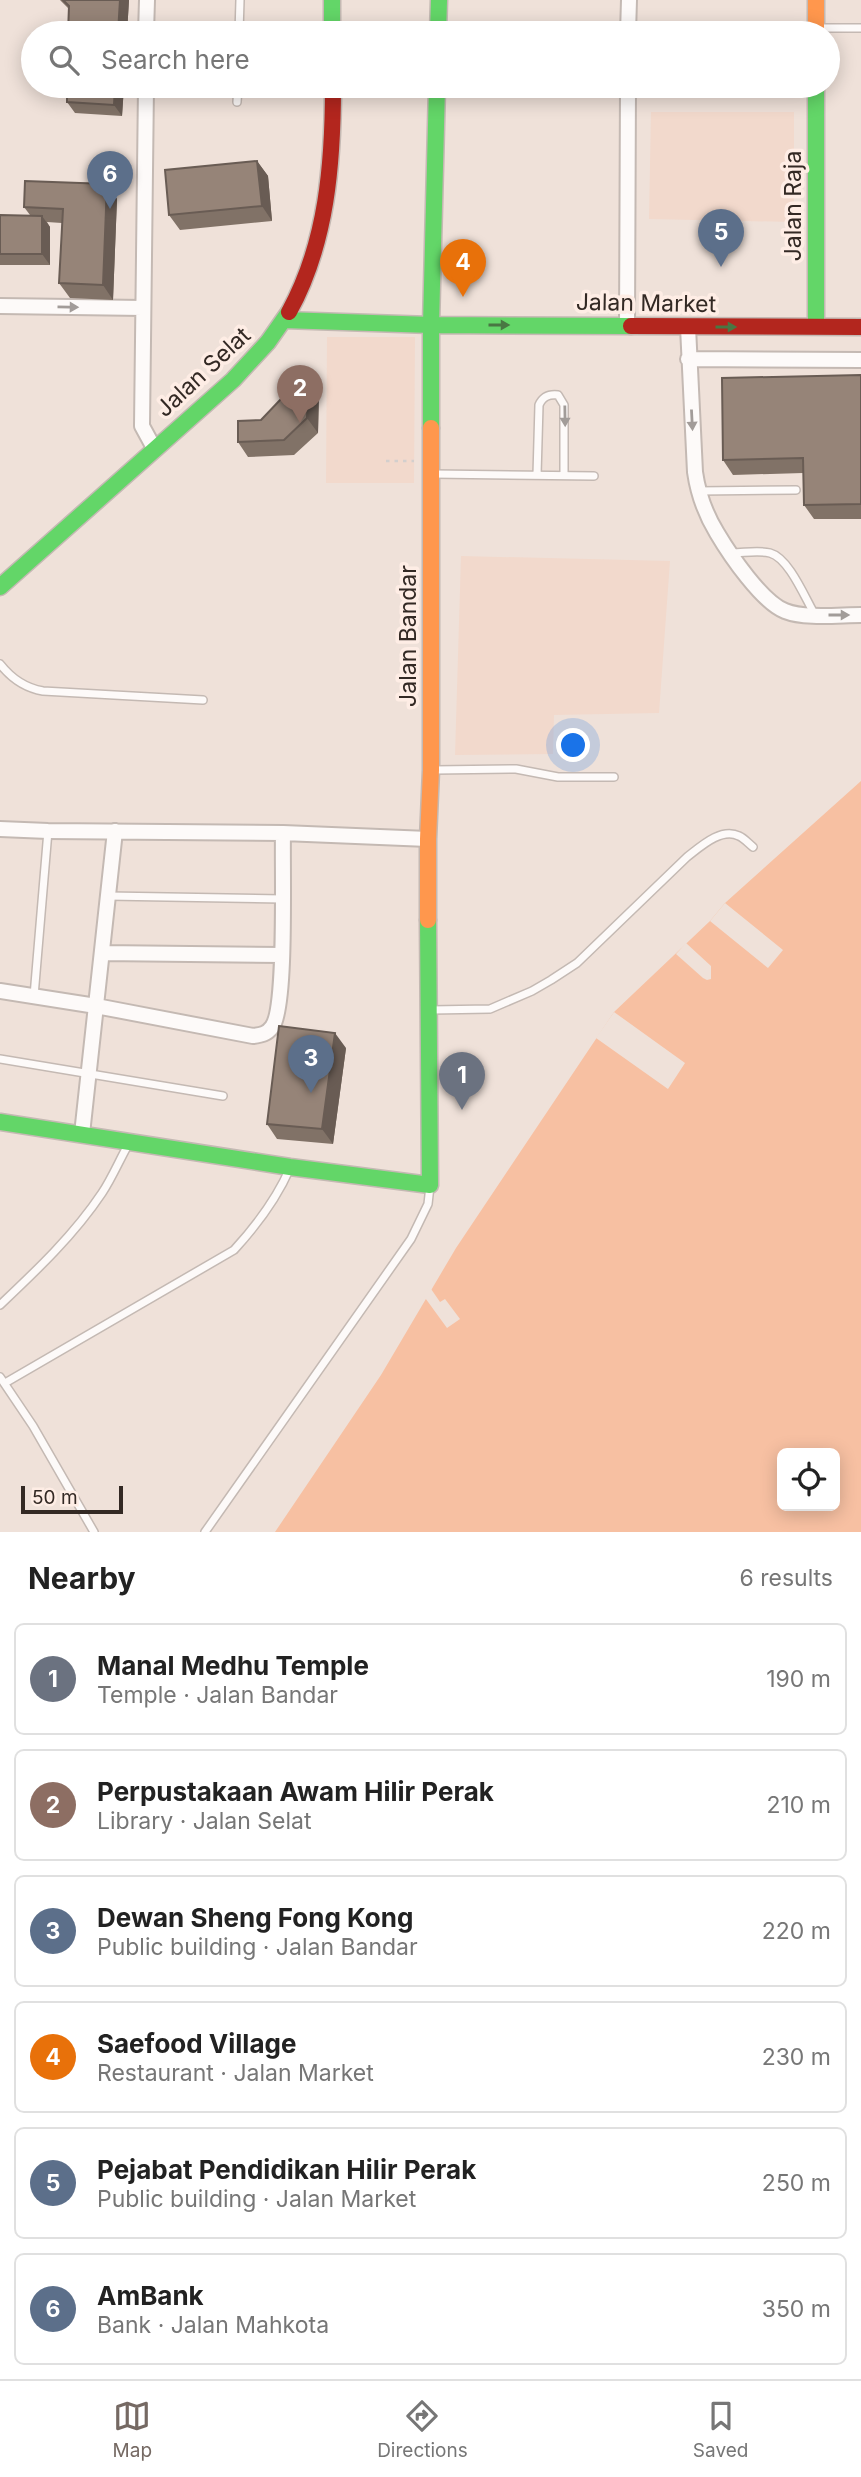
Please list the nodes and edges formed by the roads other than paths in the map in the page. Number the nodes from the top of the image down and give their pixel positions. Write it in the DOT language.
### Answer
graph roads {
  1 [pos="147,0"];
  2 [pos="240,0"];
  3 [pos="332,0"];
  4 [pos="439,0"];
  5 [pos="629,0"];
  6 [pos="816,0"];
  7 [pos="146,21"];
  8 [pos="239,21"];
  9 [pos="332,21"];
  10 [pos="438,21"];
  11 [pos="628,21"];
  12 [pos="816,21"];
  13 [pos="861,28"];
  14 [pos="840,29"];
  15 [pos="146,98"];
  16 [pos="237,98"];
  17 [pos="333,98"];
  18 [pos="437,98"];
  19 [pos="628,98"];
  20 [pos="816,98"];
  21 [pos="237,102"];
  22 [pos="0,306"];
  23 [pos="143,308"];
  24 [pos="284,320"];
  25 [pos="431,325"];
  26 [pos="627,326"];
  27 [pos="816,326"];
  28 [pos="688,327"];
  29 [pos="861,327"];
  30 [pos="688,359"];
  31 [pos="861,360"];
  32 [pos="154,448"];
  33 [pos="432,468"];
  34 [pos="537,475"];
  35 [pos="564,475"];
  36 [pos="594,476"];
  37 [pos="796,490"];
  38 [pos="698,491"];
  39 [pos="731,553"];
  40 [pos="0,587"];
  41 [pos="815,615"];
  42 [pos="861,615"];
  43 [pos="0,664"];
  44 [pos="203,700"];
  45 [pos="431,770"];
  46 [pos="614,777"];
  47 [pos="0,829"];
  48 [pos="47,831"];
  49 [pos="115,831"];
  50 [pos="283,833"];
  51 [pos="428,839"];
  52 [pos="753,848"];
  53 [pos="108,895"];
  54 [pos="282,899"];
  55 [pos="102,953"];
  56 [pos="281,955"];
  57 [pos="0,991"];
  58 [pos="34,996"];
  59 [pos="96,1006"];
  60 [pos="430,1010"];
  61 [pos="0,1059"];
  62 [pos="89,1073"];
  63 [pos="223,1097"];
  64 [pos="0,1122"];
  65 [pos="82,1134"];
  66 [pos="130,1141"];
  67 [pos="290,1167"];
  68 [pos="430,1185"];
  69 [pos="0,1305"];
  70 [pos="2,1380"];
  71 [pos="94,1532"];
  72 [pos="205,1532"];
  1 -- 7 [label="street"];
  2 -- 8 [label="lane"];
  3 -- 9 [label="street"];
  4 -- 10 [label="street"];
  5 -- 11 [label="street"];
  6 -- 12 [label="street"];
  13 -- 14 [label="lane"];
  15 -- 23 [label="street"];
  16 -- 21 [label="lane"];
  17 -- 24 [label="street, Jalan Selat"];
  18 -- 25 [label="street, Jalan Bandar"];
  19 -- 26 [label="street"];
  20 -- 27 [label="street, Jalan Raja"];
  22 -- 23 [label="street, one-way"];
  23 -- 32 [label="street"];
  24 -- 25 [label="street, Jalan Market"];
  24 -- 32 [label="street, Jalan Selat"];
  25 -- 26 [label="street, Jalan Market, one-way"];
  25 -- 33 [label="street, Jalan Bandar"];
  26 -- 28 [label="street, Jalan Market"];
  28 -- 27 [label="street, Jalan Market, one-way"];
  27 -- 29 [label="street, Jalan Market"];
  28 -- 30 [label="street"];
  30 -- 31 [label="street"];
  30 -- 38 [label="street, one-way"];
  32 -- 40 [label="street, Jalan Selat"];
  33 -- 34 [label="lane"];
  33 -- 45 [label="street, Jalan Bandar"];
  34 -- 35 [label="lane"];
  34 -- 35 [label="lane, one-way"];
  35 -- 36 [label="lane"];
  37 -- 38 [label="lane"];
  38 -- 39 [label="street"];
  39 -- 41 [label="street"];
  39 -- 41 [label="lane"];
  41 -- 42 [label="street, one-way"];
  43 -- 44 [label="lane"];
  45 -- 46 [label="lane"];
  45 -- 51 [label="street, Jalan Bandar"];
  47 -- 48 [label="street"];
  48 -- 49 [label="street"];
  48 -- 58 [label="lane"];
  49 -- 50 [label="street"];
  49 -- 53 [label="street"];
  50 -- 51 [label="street"];
  50 -- 54 [label="street"];
  51 -- 60 [label="street, Jalan Bandar"];
  52 -- 60 [label="lane"];
  53 -- 54 [label="lane"];
  53 -- 55 [label="street"];
  54 -- 56 [label="street"];
  55 -- 56 [label="street"];
  55 -- 59 [label="street"];
  56 -- 59 [label="street"];
  57 -- 58 [label="street"];
  58 -- 59 [label="street"];
  59 -- 62 [label="street"];
  60 -- 68 [label="street, Jalan Bandar"];
  61 -- 62 [label="lane"];
  62 -- 63 [label="lane"];
  62 -- 65 [label="street"];
  64 -- 65 [label="street"];
  65 -- 66 [label="street"];
  66 -- 67 [label="street"];
  66 -- 69 [label="lane"];
  67 -- 68 [label="street"];
  67 -- 70 [label="lane"];
  68 -- 72 [label="lane"];
  70 -- 71 [label="lane"];
}
